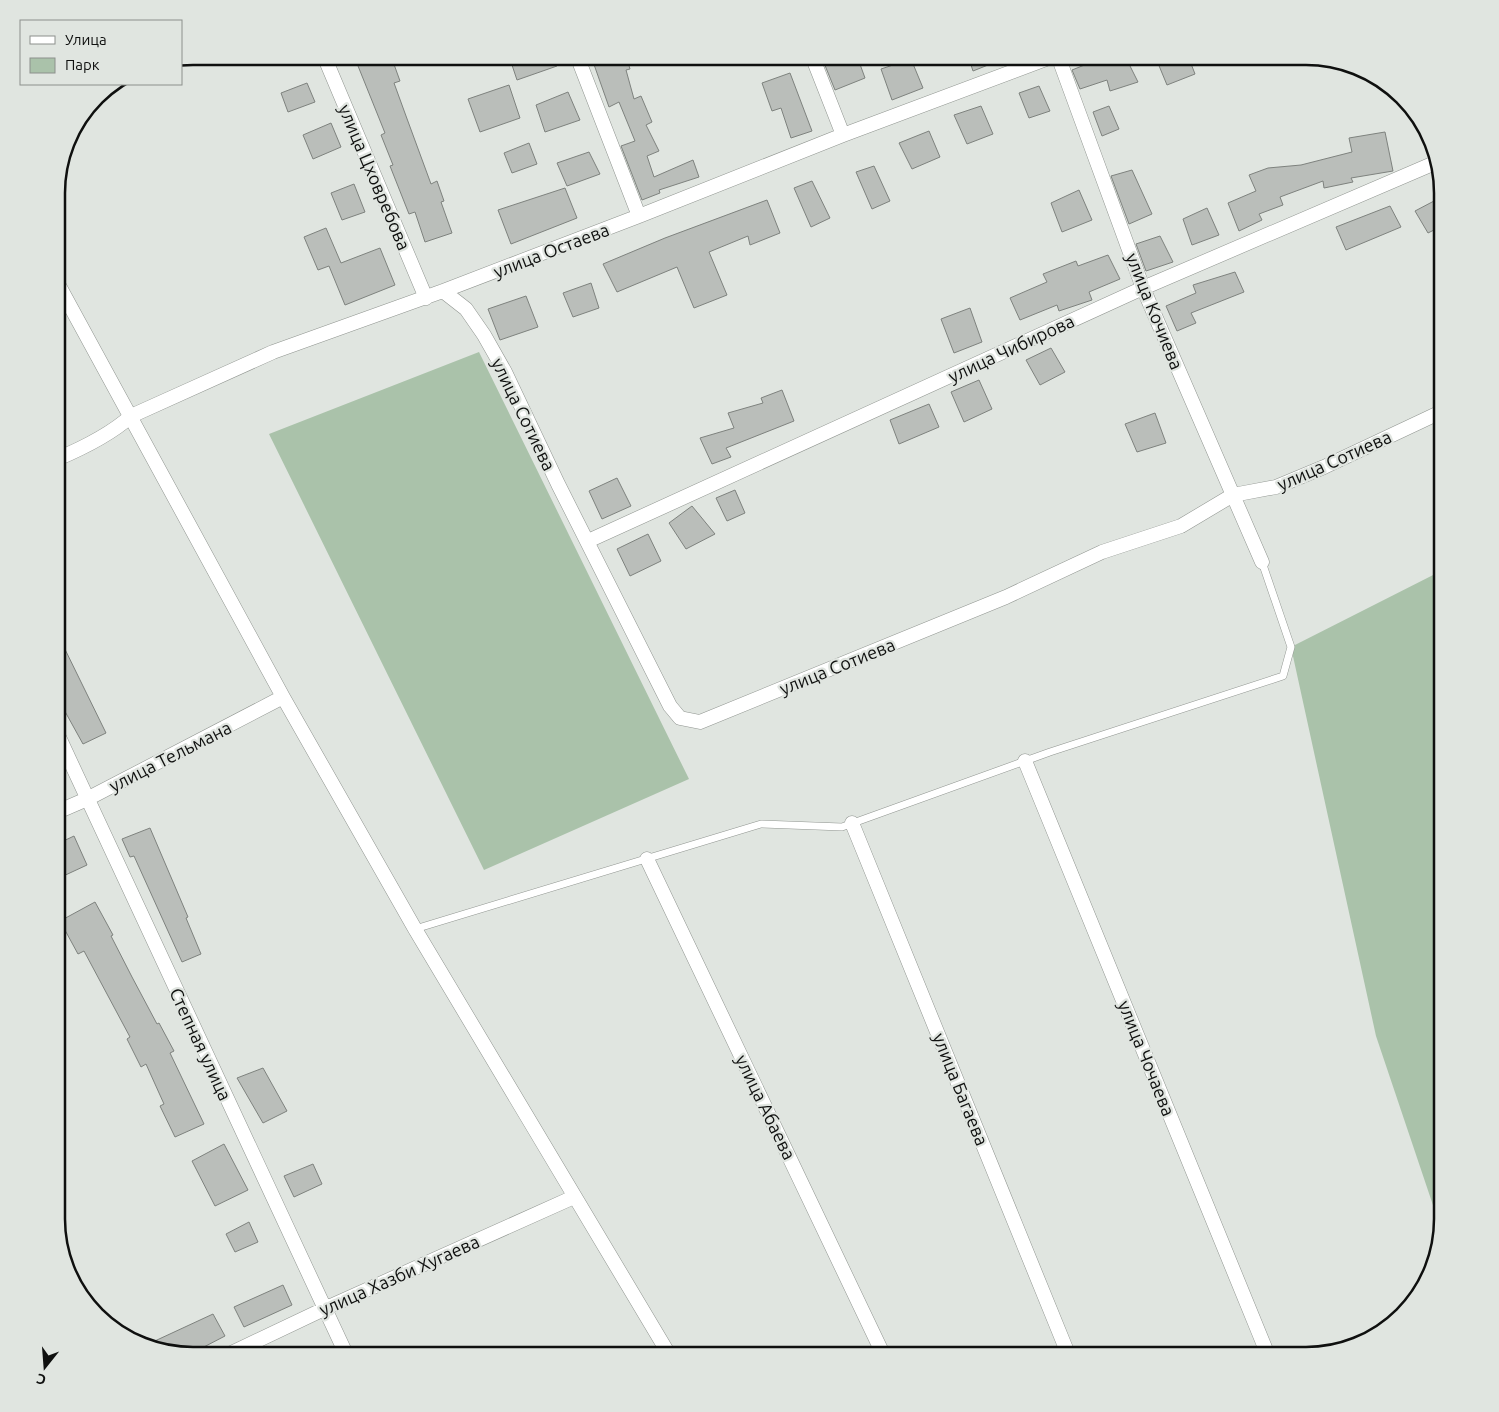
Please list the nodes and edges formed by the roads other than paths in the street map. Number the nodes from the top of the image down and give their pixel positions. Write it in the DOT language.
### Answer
graph roads {
  1 [pos="328,65"];
  2 [pos="580,65"];
  3 [pos="816,65"];
  4 [pos="1030,65"];
  5 [pos="1061,65"];
  6 [pos="843,135"];
  7 [pos="1431,165"];
  8 [pos="639,216"];
  9 [pos="1143,288"];
  10 [pos="443,291"];
  11 [pos="65,297"];
  12 [pos="426,298"];
  13 [pos="1434,415"];
  14 [pos="131,416"];
  15 [pos="65,455"];
  16 [pos="1233,495"];
  17 [pos="588,542"];
  18 [pos="1262,562"];
  19 [pos="283,697"];
  20 [pos="65,752"];
  21 [pos="1025,762"];
  22 [pos="87,798"];
  23 [pos="65,808"];
  24 [pos="852,823"];
  25 [pos="647,859"];
  26 [pos="415,929"];
  27 [pos="574,1196"];
  28 [pos="324,1308"];
  29 [pos="244,1347"];
  30 [pos="343,1347"];
  31 [pos="665,1347"];
  32 [pos="880,1347"];
  33 [pos="1065,1347"];
  34 [pos="1264,1347"];
  1 -- 12 [label="street, улица Цховребова"];
  2 -- 8 [label="street"];
  3 -- 6 [label="street"];
  4 -- 6 [label="street, улица Остаева"];
  5 -- 9 [label="street, улица Кочиева"];
  6 -- 8 [label="street, улица Остаева"];
  7 -- 9 [label="street, улица Чибирова"];
  8 -- 10 [label="street, улица Остаева"];
  9 -- 16 [label="street, улица Кочиева"];
  9 -- 17 [label="street, улица Чибирова"];
  10 -- 12 [label="street, улица Остаева"];
  10 -- 17 [label="street, улица Сотиева"];
  11 -- 14 [label="street"];
  12 -- 14 [label="street, улица Остаева"];
  13 -- 16 [label="street, улица Сотиева"];
  14 -- 15 [label="street, улица Остаева"];
  14 -- 19 [label="street"];
  16 -- 17 [label="street, улица Сотиева"];
  16 -- 18 [label="street, улица Кочиева"];
  18 -- 21 [label="lane"];
  19 -- 22 [label="street, улица Тельмана"];
  19 -- 26 [label="street"];
  20 -- 22 [label="street, Степная улица"];
  21 -- 24 [label="lane"];
  21 -- 34 [label="street, улица Чочаева"];
  22 -- 23 [label="street, улица Тельмана"];
  22 -- 28 [label="street, Степная улица"];
  24 -- 25 [label="lane"];
  24 -- 33 [label="street, улица Багаева"];
  25 -- 26 [label="lane"];
  25 -- 32 [label="street, улица Абаева"];
  26 -- 27 [label="street"];
  27 -- 28 [label="street, улица Хазби Хугаева"];
  27 -- 31 [label="street"];
  28 -- 29 [label="street, улица Хазби Хугаева"];
  28 -- 30 [label="street, Степная улица"];
}
